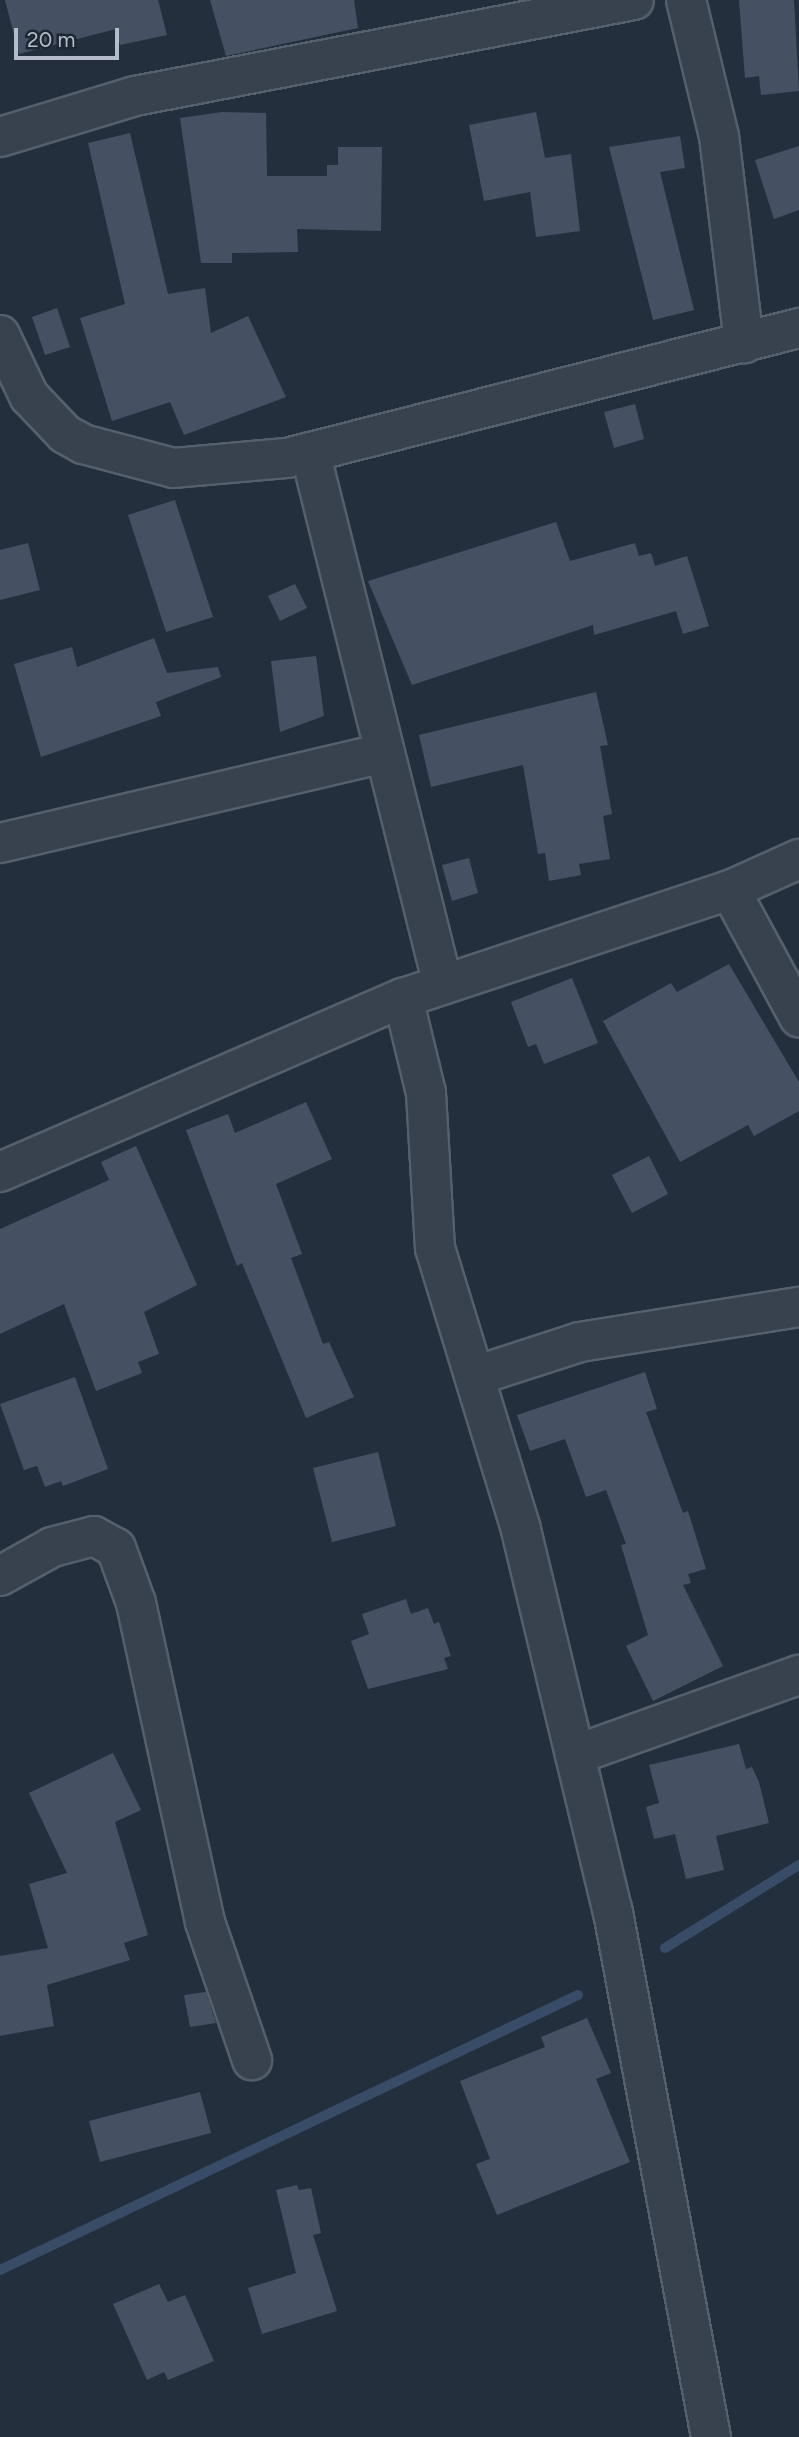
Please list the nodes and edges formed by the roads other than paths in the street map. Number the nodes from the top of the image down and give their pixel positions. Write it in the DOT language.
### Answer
graph roads {
  1 [pos="686,0"];
  2 [pos="629,1"];
  3 [pos="0,138"];
  4 [pos="799,328"];
  5 [pos="0,335"];
  6 [pos="744,343"];
  7 [pos="310,452"];
  8 [pos="385,753"];
  9 [pos="0,843"];
  10 [pos="799,859"];
  11 [pos="730,890"];
  12 [pos="443,985"];
  13 [pos="403,998"];
  14 [pos="799,1017"];
  15 [pos="0,1172"];
  16 [pos="799,1307"];
  17 [pos="475,1376"];
  18 [pos="0,1576"];
  19 [pos="799,1675"];
  20 [pos="575,1755"];
  21 [pos="252,2060"];
  22 [pos="711,2437"];
  1 -- 6 [label="street"];
  2 -- 3 [label="street"];
  4 -- 6 [label="street"];
  5 -- 7 [label="street"];
  6 -- 7 [label="street"];
  7 -- 8 [label="street"];
  8 -- 9 [label="street"];
  8 -- 12 [label="street"];
  10 -- 11 [label="street"];
  11 -- 12 [label="street"];
  11 -- 14 [label="street"];
  12 -- 13 [label="street"];
  13 -- 15 [label="street"];
  13 -- 17 [label="street"];
  16 -- 17 [label="street"];
  17 -- 20 [label="street"];
  18 -- 21 [label="street"];
  19 -- 20 [label="street"];
  20 -- 22 [label="street"];
}
